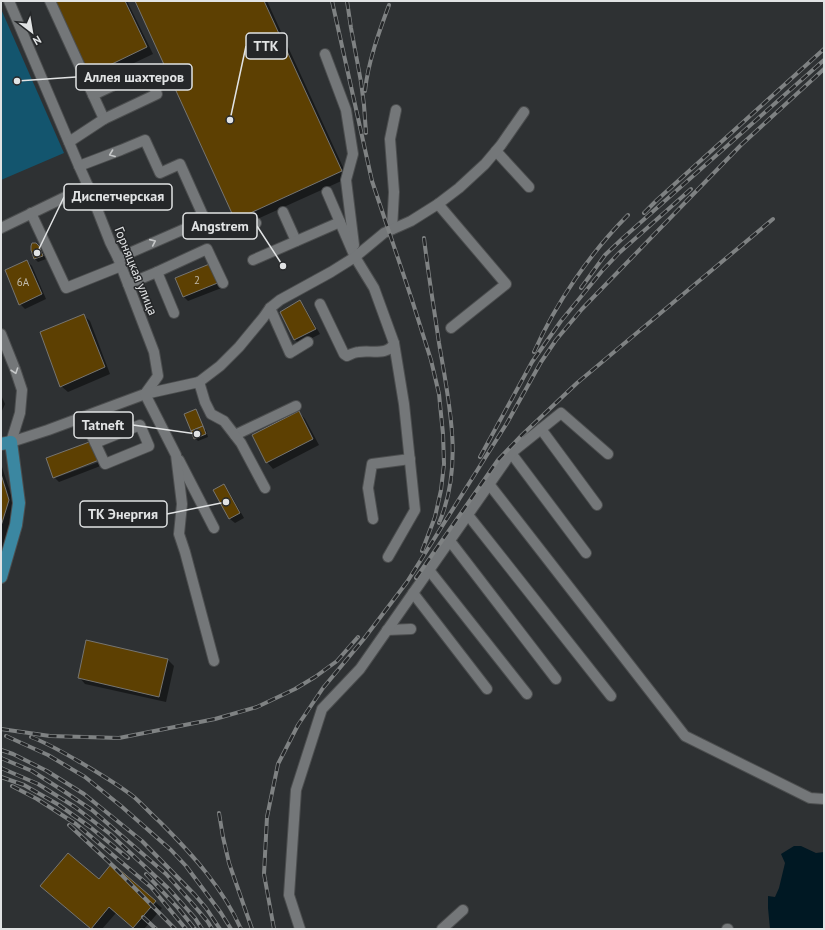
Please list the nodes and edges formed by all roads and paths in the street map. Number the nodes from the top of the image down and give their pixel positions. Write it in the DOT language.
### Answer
graph roads {
  1 [pos="9,1"];
  2 [pos="50,1"];
  3 [pos="326,54"];
  4 [pos="93,95"];
  5 [pos="396,110"];
  6 [pos="524,112"];
  7 [pos="104,119"];
  8 [pos="69,142"];
  9 [pos="496,151"];
  10 [pos="79,166"];
  11 [pos="88,186"];
  12 [pos="529,187"];
  13 [pos="327,192"];
  14 [pos="438,204"];
  15 [pos="283,212"];
  16 [pos="31,214"];
  17 [pos="205,220"];
  18 [pos="256,222"];
  19 [pos="340,222"];
  20 [pos="1,228"];
  21 [pos="392,229"];
  22 [pos="296,241"];
  23 [pos="355,257"];
  24 [pos="253,260"];
  25 [pos="119,262"];
  26 [pos="157,272"];
  27 [pos="223,283"];
  28 [pos="128,284"];
  29 [pos="320,304"];
  30 [pos="270,308"];
  31 [pos="174,313"];
  32 [pos="451,328"];
  33 [pos="1,336"];
  34 [pos="308,342"];
  35 [pos="394,343"];
  36 [pos="199,382"];
  37 [pos="145,394"];
  38 [pos="296,406"];
  39 [pos="83,417"];
  40 [pos="541,429"];
  41 [pos="235,435"];
  42 [pos="6,443"];
  43 [pos="95,443"];
  44 [pos="511,453"];
  45 [pos="608,454"];
  46 [pos="176,455"];
  47 [pos="410,459"];
  48 [pos="489,484"];
  49 [pos="265,488"];
  50 [pos="597,505"];
  51 [pos="468,515"];
  52 [pos="373,519"];
  53 [pos="214,528"];
  54 [pos="450,541"];
  55 [pos="586,553"];
  56 [pos="388,557"];
  57 [pos="429,570"];
  58 [pos="1,577"];
  59 [pos="413,593"];
  60 [pos="411,629"];
  61 [pos="387,630"];
  62 [pos="214,661"];
  63 [pos="556,679"];
  64 [pos="487,689"];
  65 [pos="527,694"];
  66 [pos="611,696"];
  67 [pos="824,799"];
  68 [pos="463,910"];
  69 [pos="300,929"];
  70 [pos="442,929"];
  1 -- 8 [label="street, Горняцкая улица"];
  2 -- 4 [label="street"];
  3 -- 23 [label="street"];
  4 -- 7 [label="street"];
  4 -- 7 [label="street"];
  5 -- 21 [label="street"];
  6 -- 9 [label="street"];
  7 -- 8 [label="street"];
  8 -- 10 [label="street, Горняцкая улица"];
  9 -- 12 [label="street"];
  9 -- 14 [label="street"];
  10 -- 11 [label="street, Горняцкая улица"];
  17 -- 10 [label="street, one-way"];
  11 -- 16 [label="street"];
  11 -- 25 [label="street, Горняцкая улица"];
  13 -- 19 [label="street"];
  14 -- 21 [label="street"];
  14 -- 32 [label="street"];
  15 -- 22 [label="street"];
  16 -- 20 [label="street"];
  16 -- 25 [label="street"];
  17 -- 18 [label="street"];
  25 -- 17 [label="street, one-way"];
  19 -- 22 [label="street"];
  19 -- 23 [label="street"];
  21 -- 23 [label="street"];
  22 -- 24 [label="street"];
  23 -- 30 [label="street"];
  23 -- 35 [label="street"];
  25 -- 28 [label="street, Горняцкая улица"];
  26 -- 27 [label="street"];
  26 -- 28 [label="street"];
  26 -- 31 [label="street"];
  28 -- 37 [label="street, Горняцкая улица"];
  29 -- 35 [label="street"];
  30 -- 34 [label="street"];
  30 -- 36 [label="street"];
  33 -- 42 [label="street, one-way"];
  35 -- 47 [label="street"];
  36 -- 37 [label="street"];
  36 -- 41 [label="street"];
  37 -- 39 [label="street"];
  37 -- 46 [label="street"];
  38 -- 41 [label="street"];
  39 -- 42 [label="street"];
  39 -- 43 [label="street"];
  40 -- 44 [label="street"];
  40 -- 45 [label="street"];
  40 -- 50 [label="street"];
  41 -- 49 [label="street"];
  42 -- 58 [label="main road"];
  43 -- 43 [label="street"];
  44 -- 48 [label="street"];
  44 -- 55 [label="street"];
  46 -- 53 [label="street"];
  46 -- 62 [label="street"];
  47 -- 52 [label="street"];
  47 -- 56 [label="street"];
  48 -- 51 [label="street"];
  48 -- 67 [label="street"];
  51 -- 54 [label="street"];
  51 -- 66 [label="street"];
  54 -- 57 [label="street"];
  54 -- 63 [label="street"];
  57 -- 59 [label="street"];
  57 -- 65 [label="street"];
  59 -- 61 [label="street"];
  59 -- 64 [label="street"];
  60 -- 61 [label="street"];
  61 -- 69 [label="street"];
  68 -- 70 [label="street"];
}
